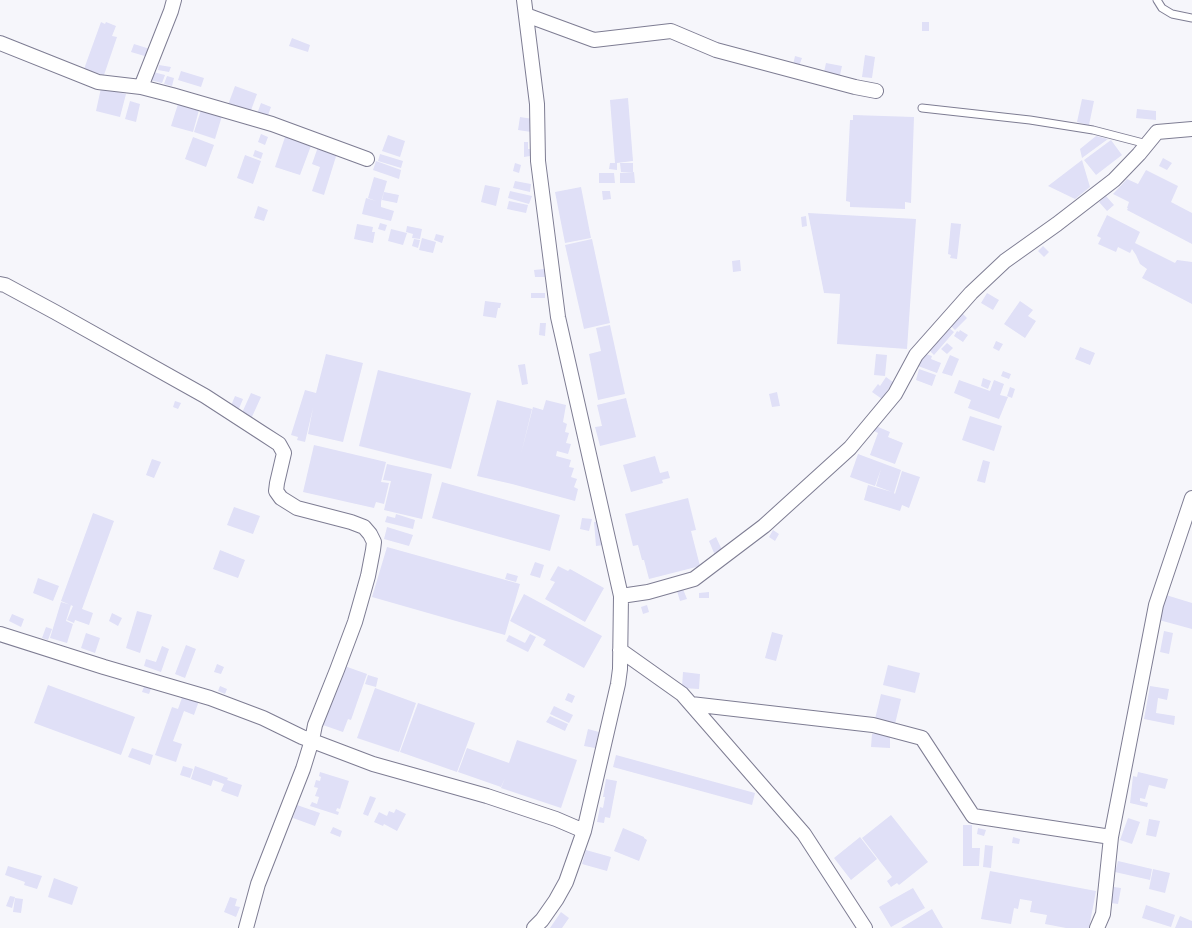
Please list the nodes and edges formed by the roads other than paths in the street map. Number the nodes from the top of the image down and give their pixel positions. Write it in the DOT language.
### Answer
graph roads {
  1 [pos="174,0"];
  2 [pos="524,0"];
  3 [pos="1157,0"];
  4 [pos="526,15"];
  5 [pos="1192,18"];
  6 [pos="0,43"];
  7 [pos="141,87"];
  8 [pos="876,90"];
  9 [pos="922,108"];
  10 [pos="1192,129"];
  11 [pos="1147,144"];
  12 [pos="367,159"];
  13 [pos="0,284"];
  14 [pos="1192,498"];
  15 [pos="620,596"];
  16 [pos="0,634"];
  17 [pos="620,650"];
  18 [pos="691,704"];
  19 [pos="312,740"];
  20 [pos="584,831"];
  21 [pos="1111,837"];
  22 [pos="246,928"];
  23 [pos="534,928"];
  24 [pos="865,928"];
  25 [pos="1097,928"];
  1 -- 7 [label="street"];
  2 -- 4 [label="street"];
  3 -- 5 [label="lane"];
  4 -- 8 [label="street"];
  4 -- 15 [label="street"];
  6 -- 7 [label="street"];
  7 -- 12 [label="street"];
  9 -- 11 [label="lane"];
  10 -- 11 [label="street"];
  11 -- 15 [label="street"];
  13 -- 19 [label="street"];
  14 -- 21 [label="street"];
  15 -- 17 [label="street"];
  16 -- 19 [label="street"];
  17 -- 18 [label="street"];
  17 -- 20 [label="street"];
  18 -- 21 [label="street"];
  18 -- 24 [label="street"];
  19 -- 20 [label="street"];
  19 -- 22 [label="street"];
  20 -- 23 [label="street"];
  21 -- 25 [label="street"];
}
